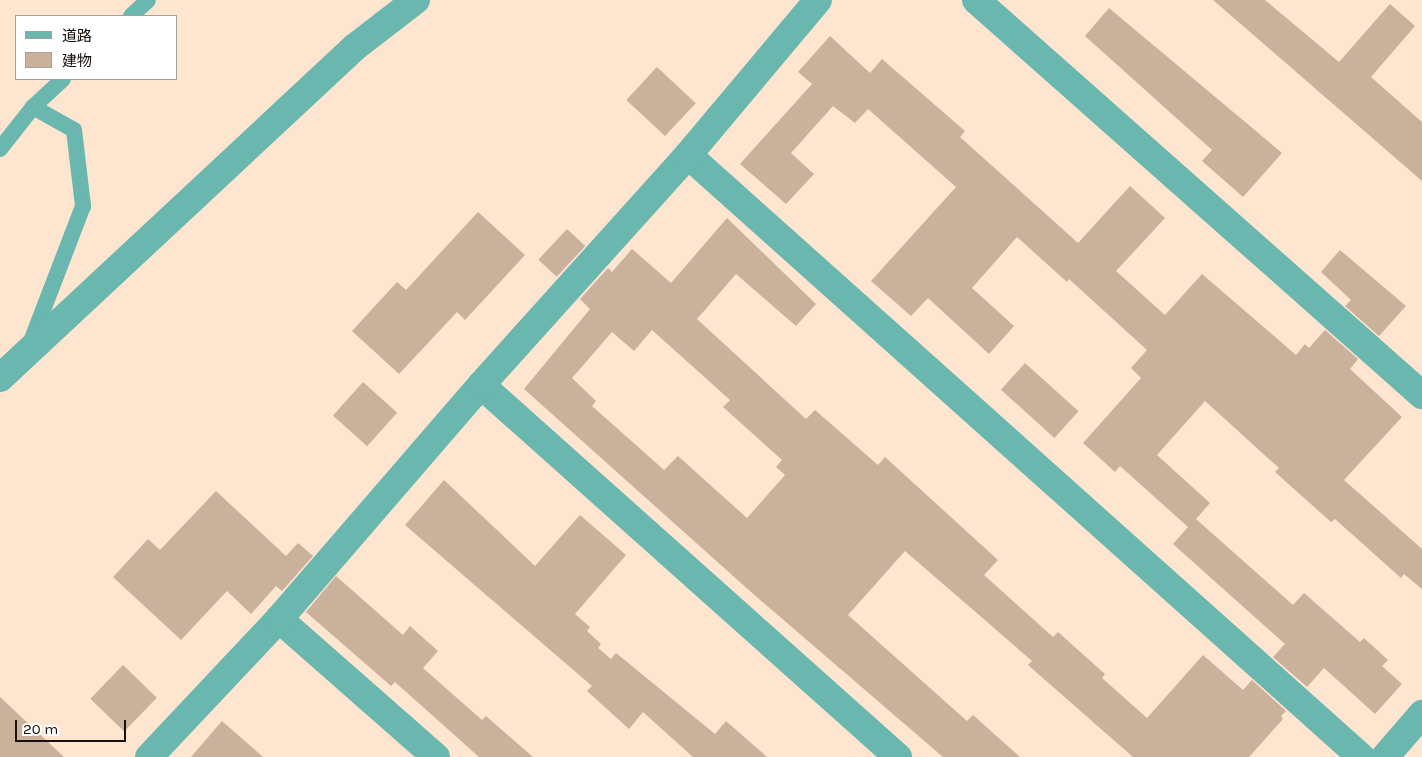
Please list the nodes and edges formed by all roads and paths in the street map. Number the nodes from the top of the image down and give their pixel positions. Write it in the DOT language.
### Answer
graph roads {
  1 [pos="148,0"];
  2 [pos="416,0"];
  3 [pos="818,0"];
  4 [pos="976,0"];
  5 [pos="132,15"];
  6 [pos="62,80"];
  7 [pos="33,107"];
  8 [pos="0,149"];
  9 [pos="688,154"];
  10 [pos="26,354"];
  11 [pos="0,378"];
  12 [pos="481,384"];
  13 [pos="1422,395"];
  14 [pos="279,619"];
  15 [pos="1422,714"];
  16 [pos="148,757"];
  17 [pos="436,757"];
  18 [pos="898,757"];
  19 [pos="1361,757"];
  20 [pos="1385,757"];
  1 -- 5 [label="lane"];
  2 -- 10 [label="street"];
  3 -- 9 [label="street"];
  4 -- 13 [label="street"];
  6 -- 7 [label="lane"];
  7 -- 8 [label="lane"];
  7 -- 10 [label="lane"];
  9 -- 12 [label="street"];
  9 -- 19 [label="street"];
  10 -- 11 [label="street"];
  12 -- 14 [label="street"];
  12 -- 18 [label="street"];
  14 -- 16 [label="street"];
  14 -- 17 [label="street"];
  15 -- 20 [label="street"];
}
